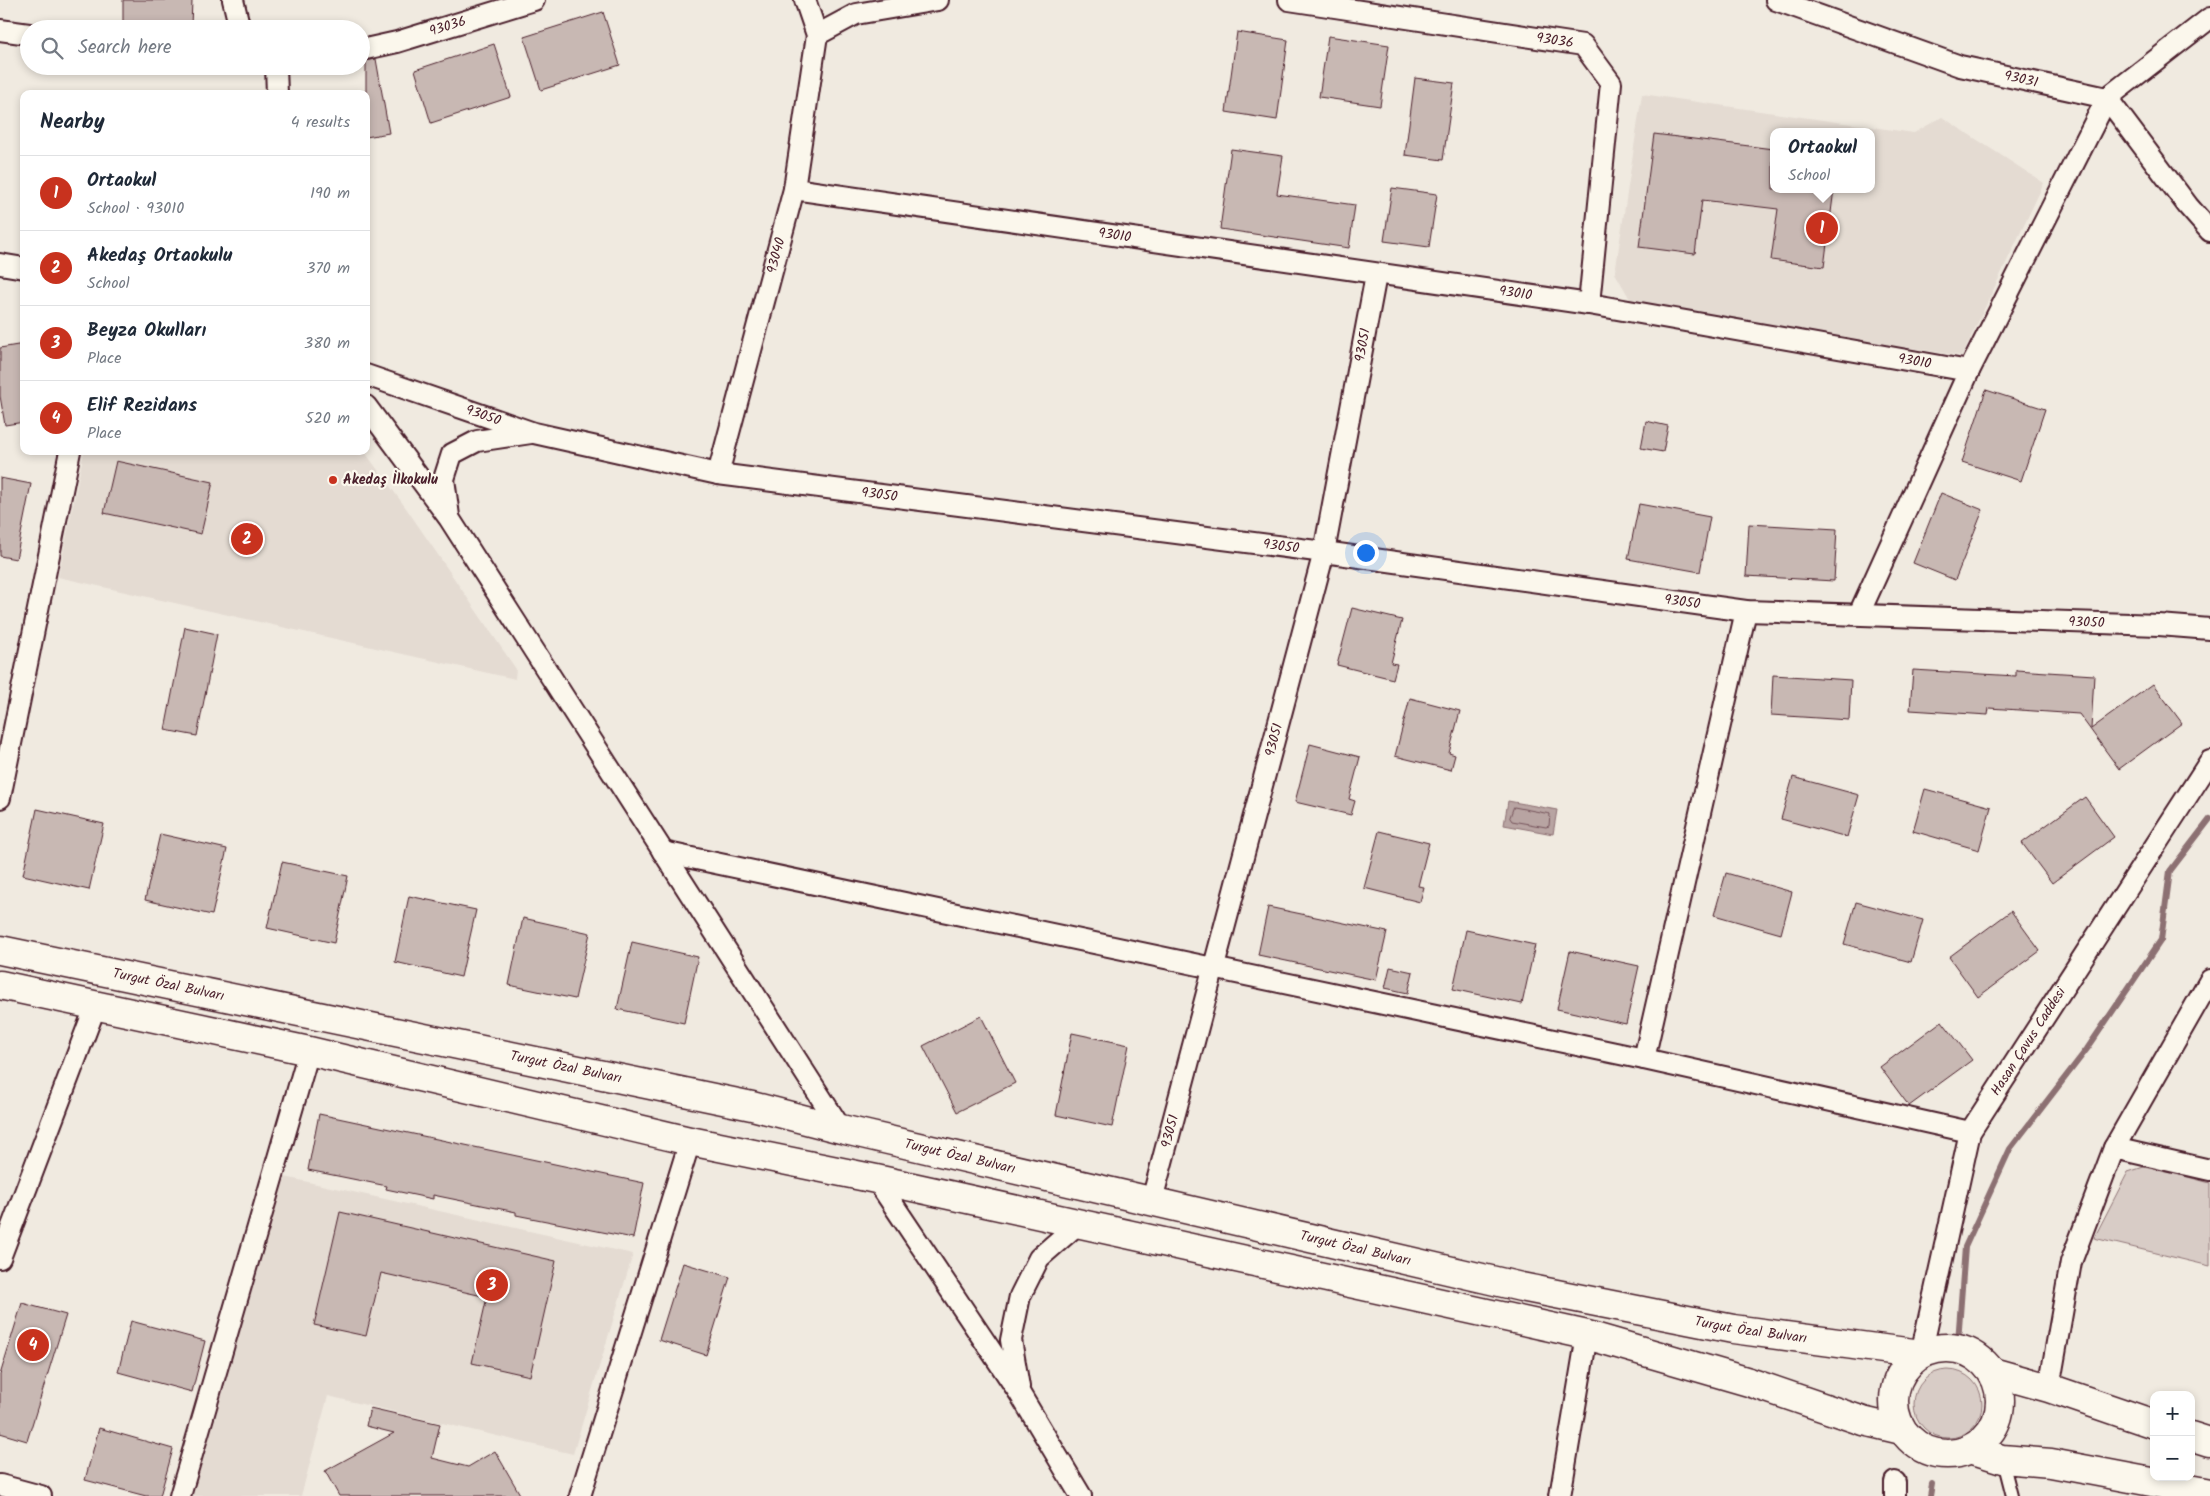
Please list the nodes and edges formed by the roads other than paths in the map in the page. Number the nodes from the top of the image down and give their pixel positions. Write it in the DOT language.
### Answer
graph roads {
  1 [pos="233,0"];
  2 [pos="534,0"];
  3 [pos="805,0"];
  4 [pos="938,0"];
  5 [pos="1289,0"];
  6 [pos="1776,0"];
  7 [pos="2210,18"];
  8 [pos="238,20"];
  9 [pos="0,30"];
  10 [pos="20,33"];
  11 [pos="817,35"];
  12 [pos="370,48"];
  13 [pos="276,75"];
  14 [pos="277,90"];
  15 [pos="2107,98"];
  16 [pos="794,189"];
  17 [pos="2210,231"];
  18 [pos="0,264"];
  19 [pos="20,267"];
  20 [pos="1376,275"];
  21 [pos="1588,304"];
  22 [pos="1969,371"];
  23 [pos="370,376"];
  24 [pos="370,411"];
  25 [pos="534,433"];
  26 [pos="69,455"];
  27 [pos="718,474"];
  28 [pos="449,518"];
  29 [pos="1324,552"];
  30 [pos="1746,611"];
  31 [pos="1859,614"];
  32 [pos="2210,629"];
  33 [pos="2210,761"];
  34 [pos="0,798"];
  35 [pos="663,852"];
  36 [pos="0,950"];
  37 [pos="1215,968"];
  38 [pos="2210,980"];
  39 [pos="0,985"];
  40 [pos="96,1005"];
  41 [pos="309,1051"];
  42 [pos="1644,1059"];
  43 [pos="840,1129"];
  44 [pos="1970,1132"];
  45 [pos="690,1141"];
  46 [pos="2114,1148"];
  47 [pos="2210,1170"];
  48 [pos="876,1179"];
  49 [pos="1152,1200"];
  50 [pos="1079,1223"];
  51 [pos="0,1258"];
  52 [pos="1587,1335"];
  53 [pos="1921,1354"];
  54 [pos="1992,1372"];
  55 [pos="2049,1388"];
  56 [pos="1020,1394"];
  57 [pos="2150,1423"];
  58 [pos="1901,1430"];
  59 [pos="2195,1437"];
  60 [pos="2210,1442"];
  61 [pos="1970,1449"];
  62 [pos="2002,1459"];
  63 [pos="0,1485"];
  64 [pos="2210,1493"];
  65 [pos="41,1496"];
  66 [pos="180,1496"];
  67 [pos="580,1496"];
  68 [pos="1081,1496"];
  69 [pos="1560,1496"];
  70 [pos="2012,1496"];
  1 -- 8 [label="street"];
  2 -- 12 [label="street, 93036"];
  3 -- 11 [label="street"];
  4 -- 11 [label="street"];
  5 -- 21 [label="street, 93036"];
  6 -- 15 [label="street, 93031"];
  7 -- 15 [label="street"];
  9 -- 10 [label="street"];
  11 -- 16 [label="street, 93040"];
  13 -- 14 [label="street"];
  15 -- 17 [label="street"];
  15 -- 22 [label="street"];
  16 -- 20 [label="street, 93010"];
  16 -- 27 [label="street, 93040"];
  18 -- 19 [label="street"];
  20 -- 21 [label="street, 93010"];
  20 -- 29 [label="street, 93051"];
  21 -- 22 [label="street, 93010"];
  22 -- 31 [label="street"];
  23 -- 25 [label="street, 93050"];
  24 -- 28 [label="street"];
  25 -- 27 [label="street, 93050"];
  25 -- 28 [label="street"];
  26 -- 34 [label="street"];
  27 -- 29 [label="street, 93050"];
  28 -- 35 [label="street"];
  29 -- 30 [label="street, 93050"];
  29 -- 37 [label="street, 93051"];
  30 -- 31 [label="street, 93050"];
  30 -- 42 [label="street"];
  31 -- 32 [label="street, 93050"];
  33 -- 44 [label="street, Hasan Çavus Caddesi"];
  35 -- 37 [label="street"];
  35 -- 43 [label="street"];
  36 -- 43 [label="main road, Turgut Özal Bulvarı"];
  37 -- 42 [label="street"];
  37 -- 49 [label="street, 93051"];
  38 -- 46 [label="street"];
  39 -- 40 [label="main road"];
  40 -- 41 [label="main road"];
  40 -- 51 [label="street"];
  41 -- 45 [label="main road"];
  41 -- 66 [label="street"];
  42 -- 44 [label="street"];
  43 -- 49 [label="main road, Turgut Özal Bulvarı"];
  44 -- 53 [label="street, Hasan Çavus Caddesi"];
  45 -- 48 [label="main road"];
  45 -- 67 [label="street"];
  46 -- 47 [label="street"];
  46 -- 55 [label="street"];
  48 -- 50 [label="main road"];
  48 -- 56 [label="street"];
  49 -- 53 [label="main road, Turgut Özal Bulvarı"];
  50 -- 52 [label="main road"];
  50 -- 56 [label="street"];
  52 -- 58 [label="main road"];
  52 -- 69 [label="street"];
  53 -- 54 [label="main road, Turgut Özal Bulvarı"];
  53 -- 58 [label="main road, Turgut Özal Bulvarı"];
  54 -- 55 [label="main road, Turgut Özal Bulvarı"];
  54 -- 61 [label="main road, Turgut Özal Bulvarı"];
  55 -- 57 [label="main road, Turgut Özal Bulvarı"];
  56 -- 68 [label="street"];
  58 -- 61 [label="main road, Turgut Özal Bulvarı"];
  59 -- 60 [label="main road"];
  61 -- 62 [label="main road, Turgut Özal Bulvarı"];
  62 -- 64 [label="main road, Turgut Özal Bulvarı"];
  62 -- 70 [label="lane"];
  63 -- 65 [label="street"];
}
